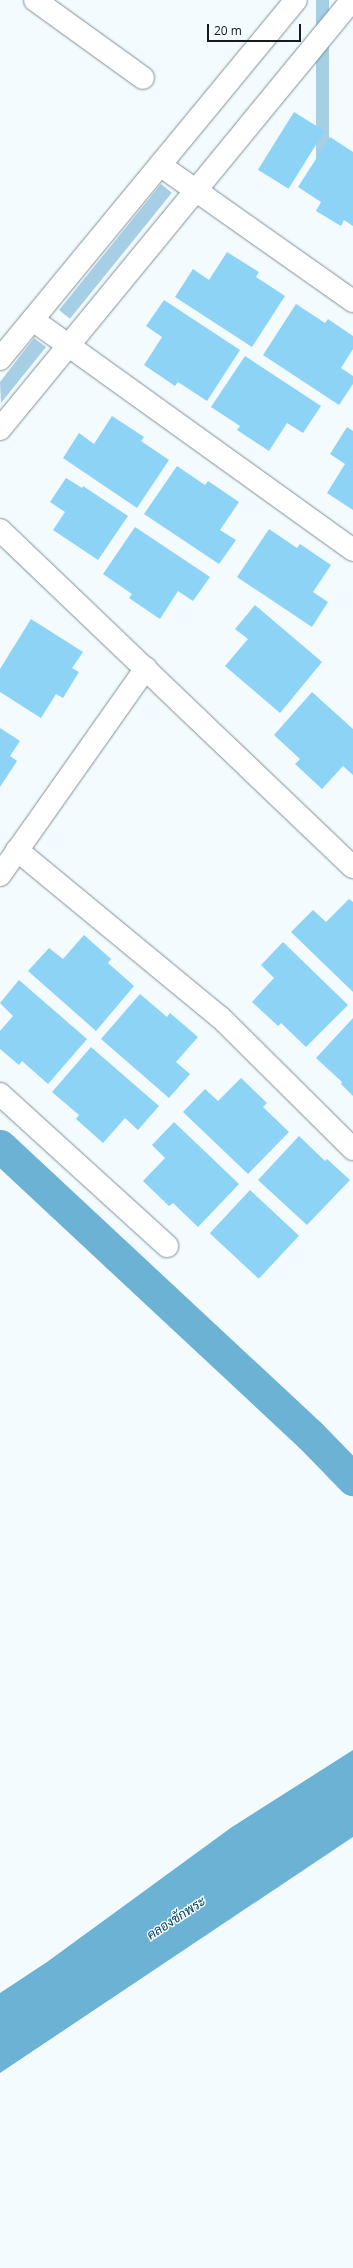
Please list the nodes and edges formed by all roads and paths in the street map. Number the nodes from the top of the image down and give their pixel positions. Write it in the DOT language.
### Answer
graph roads {
  1 [pos="35,0"];
  2 [pos="296,0"];
  3 [pos="352,0"];
  4 [pos="142,78"];
  5 [pos="160,165"];
  6 [pos="195,191"];
  7 [pos="353,301"];
  8 [pos="33,320"];
  9 [pos="68,346"];
  10 [pos="0,359"];
  11 [pos="0,429"];
  12 [pos="0,530"];
  13 [pos="353,550"];
  14 [pos="146,668"];
  15 [pos="17,850"];
  16 [pos="353,866"];
  17 [pos="0,875"];
  18 [pos="0,1094"];
  19 [pos="353,1149"];
  20 [pos="167,1246"];
  1 -- 4 [label="street"];
  2 -- 5 [label="street"];
  3 -- 6 [label="street"];
  5 -- 6 [label="street"];
  5 -- 8 [label="street"];
  6 -- 7 [label="street"];
  6 -- 9 [label="street"];
  8 -- 9 [label="street"];
  8 -- 10 [label="street"];
  9 -- 11 [label="street"];
  9 -- 13 [label="street"];
  12 -- 14 [label="street"];
  14 -- 15 [label="street"];
  14 -- 16 [label="street"];
  15 -- 17 [label="street"];
  15 -- 19 [label="street"];
  18 -- 20 [label="street"];
}
